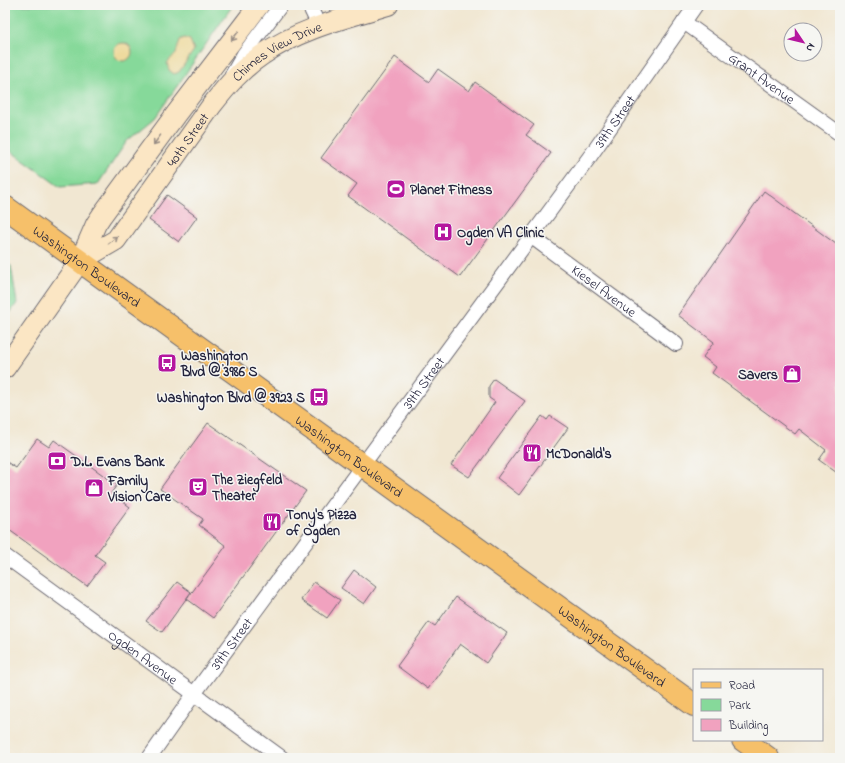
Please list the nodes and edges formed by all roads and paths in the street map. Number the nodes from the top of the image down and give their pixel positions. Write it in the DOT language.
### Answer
graph roads {
  1 [pos="259,5"];
  2 [pos="281,5"];
  3 [pos="309,5"];
  4 [pos="388,5"];
  5 [pos="696,5"];
  6 [pos="684,22"];
  7 [pos="319,26"];
  8 [pos="219,96"];
  9 [pos="840,134"];
  10 [pos="5,207"];
  11 [pos="532,237"];
  12 [pos="80,261"];
  13 [pos="676,344"];
  14 [pos="5,368"];
  15 [pos="364,466"];
  16 [pos="5,556"];
  17 [pos="194,694"];
  18 [pos="693,704"];
  19 [pos="744,741"];
  20 [pos="149,758"];
  21 [pos="282,758"];
  22 [pos="768,758"];
  1 -- 12 [label="main road, 40th Street, one-way"];
  2 -- 8 [label="street, 40th Street"];
  3 -- 7 [label="street"];
  4 -- 7 [label="main road, Chimes View Drive"];
  5 -- 6 [label="street, 39th Street"];
  6 -- 9 [label="street, Grant Avenue"];
  6 -- 11 [label="street, 39th Street"];
  7 -- 8 [label="main road, Chimes View Drive"];
  12 -- 8 [label="main road, 40th Street, one-way"];
  10 -- 12 [label="main road, Washington Boulevard"];
  11 -- 13 [label="street, Kiesel Avenue"];
  11 -- 15 [label="street, 39th Street"];
  12 -- 14 [label="main road, 40th Street"];
  12 -- 15 [label="main road, Washington Boulevard"];
  15 -- 17 [label="street, 39th Street"];
  15 -- 18 [label="main road, Washington Boulevard"];
  16 -- 17 [label="street, Ogden Avenue"];
  17 -- 20 [label="street, 39th Street"];
  17 -- 21 [label="street, Ogden Avenue"];
  19 -- 22 [label="main road"];
}
